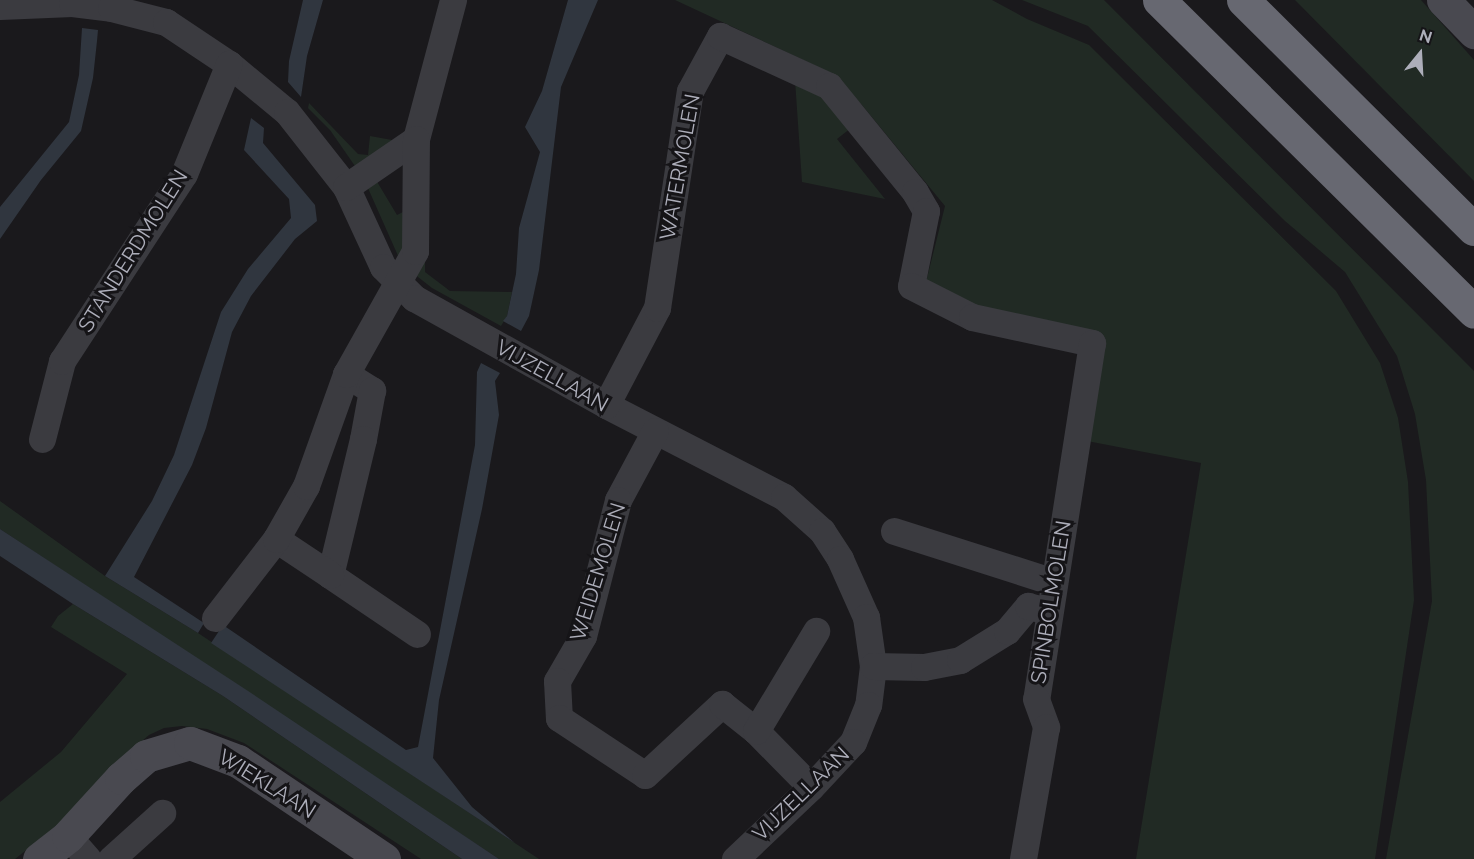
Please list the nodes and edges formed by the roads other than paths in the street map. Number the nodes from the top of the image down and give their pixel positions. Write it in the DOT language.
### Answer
graph roads {
  1 [pos="453,0"];
  2 [pos="1160,0"];
  3 [pos="1243,0"];
  4 [pos="1443,0"];
  5 [pos="0,6"];
  6 [pos="171,11"];
  7 [pos="1474,32"];
  8 [pos="229,64"];
  9 [pos="416,139"];
  10 [pos="346,187"];
  11 [pos="1474,229"];
  12 [pos="398,284"];
  13 [pos="1474,312"];
  14 [pos="1092,343"];
  15 [pos="346,374"];
  16 [pos="606,405"];
  17 [pos="655,431"];
  18 [pos="42,439"];
  19 [pos="894,531"];
  20 [pos="276,539"];
  21 [pos="330,575"];
  22 [pos="1054,582"];
  23 [pos="1048,611"];
  24 [pos="215,618"];
  25 [pos="816,631"];
  26 [pos="417,634"];
  27 [pos="873,666"];
  28 [pos="756,731"];
  29 [pos="811,787"];
  30 [pos="162,813"];
  31 [pos="78,847"];
  32 [pos="741,857"];
  33 [pos="39,859"];
  34 [pos="111,859"];
  35 [pos="384,859"];
  36 [pos="1023,859"];
  1 -- 9 [label="street"];
  2 -- 13 [label="highway"];
  3 -- 11 [label="highway"];
  4 -- 7 [label="street"];
  5 -- 6 [label="street, VIJZELLAAN"];
  6 -- 8 [label="street, VIJZELLAAN"];
  8 -- 10 [label="street, VIJZELLAAN"];
  8 -- 18 [label="street, STANDERDMOLEN"];
  9 -- 10 [label="street"];
  9 -- 12 [label="street"];
  10 -- 12 [label="street, VIJZELLAAN"];
  12 -- 15 [label="street"];
  12 -- 16 [label="street, VIJZELLAAN"];
  14 -- 16 [label="street, WATERMOLEN"];
  14 -- 22 [label="street, SPINBOLMOLEN"];
  15 -- 20 [label="street"];
  15 -- 21 [label="street"];
  16 -- 17 [label="street, VIJZELLAAN"];
  17 -- 27 [label="street, VIJZELLAAN"];
  17 -- 28 [label="street, WEIDEMOLEN"];
  19 -- 22 [label="street"];
  20 -- 21 [label="street"];
  20 -- 24 [label="street"];
  21 -- 26 [label="street"];
  22 -- 23 [label="street, SPINBOLMOLEN"];
  23 -- 27 [label="street"];
  23 -- 36 [label="street, SPINBOLMOLEN"];
  25 -- 28 [label="street"];
  27 -- 29 [label="street, VIJZELLAAN"];
  28 -- 29 [label="street, WEIDEMOLEN"];
  29 -- 32 [label="street, VIJZELLAAN"];
  30 -- 34 [label="street"];
  31 -- 33 [label="street, WIEKLAAN"];
  31 -- 35 [label="street, WIEKLAAN"];
}
